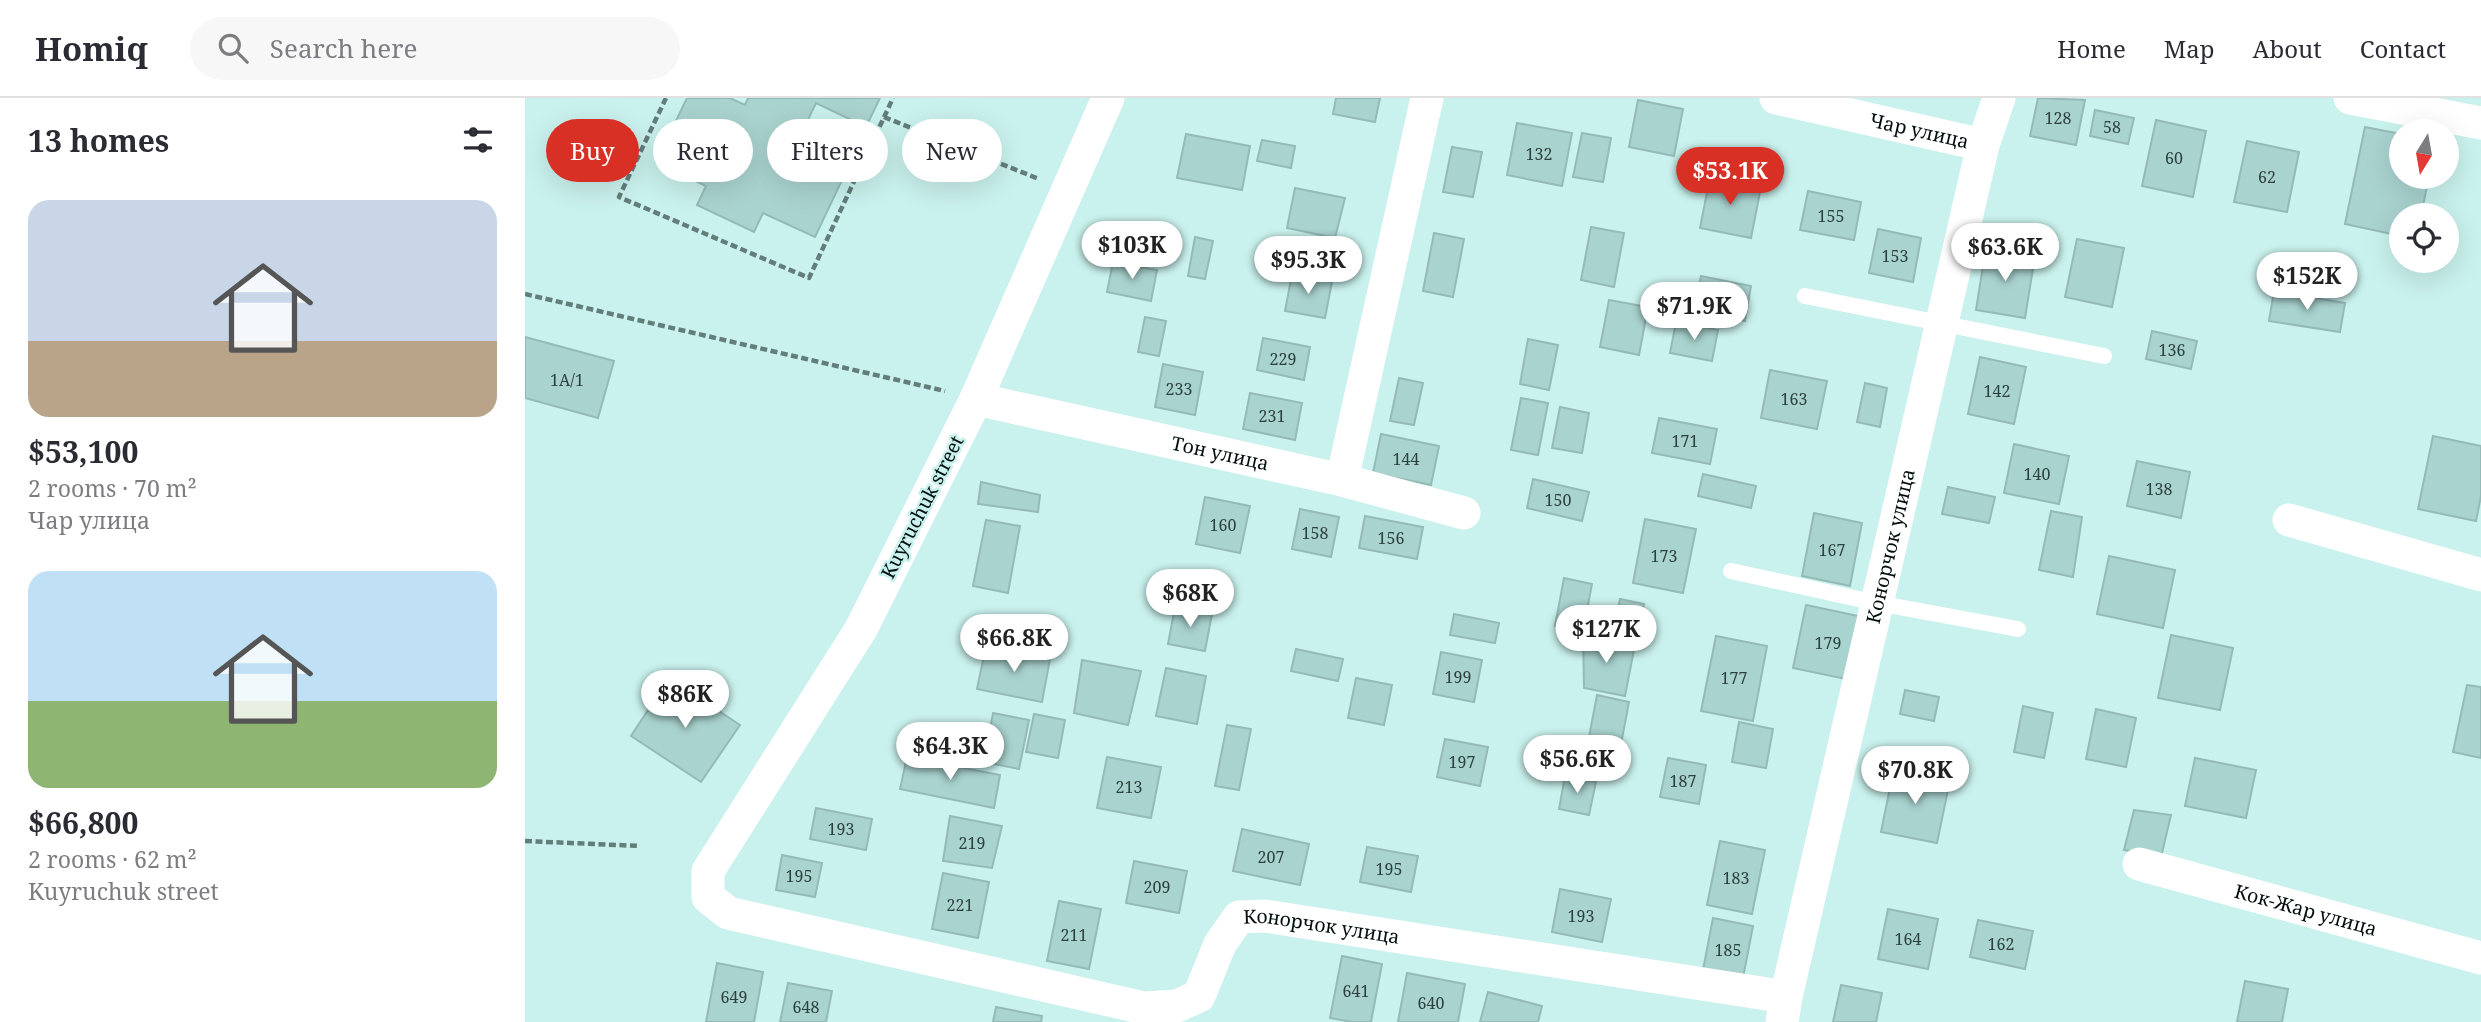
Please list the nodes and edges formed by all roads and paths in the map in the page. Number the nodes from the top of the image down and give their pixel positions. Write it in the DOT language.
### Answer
graph roads {
  1 [pos="666,98"];
  2 [pos="893,98"];
  3 [pos="1108,98"];
  4 [pos="1426,98"];
  5 [pos="1999,98"];
  6 [pos="2350,98"];
  7 [pos="1797,100"];
  8 [pos="884,117"];
  9 [pos="2481,123"];
  10 [pos="1983,145"];
  11 [pos="1067,190"];
  12 [pos="525,294"];
  13 [pos="1805,296"];
  14 [pos="1942,323"];
  15 [pos="2103,356"];
  16 [pos="976,399"];
  17 [pos="1342,480"];
  18 [pos="1464,513"];
  19 [pos="2290,520"];
  20 [pos="1731,571"];
  21 [pos="2481,575"];
  22 [pos="1877,603"];
  23 [pos="2018,629"];
  24 [pos="525,841"];
  25 [pos="640,846"];
  26 [pos="2139,864"];
  27 [pos="708,897"];
  28 [pos="2478,950"];
  29 [pos="1784,1009"];
  1 -- 8 [label="path"];
  2 -- 8 [label="path"];
  3 -- 11 [label="street, Kuyruchuk street"];
  4 -- 17 [label="street"];
  5 -- 10 [label="street, Конорчок улица"];
  6 -- 9 [label="street"];
  7 -- 10 [label="street, Чар улица"];
  8 -- 11 [label="path"];
  10 -- 14 [label="street, Конорчок улица"];
  11 -- 16 [label="street, Kuyruchuk street"];
  12 -- 16 [label="path"];
  13 -- 14 [label="lane"];
  14 -- 15 [label="lane"];
  14 -- 22 [label="street, Конорчок улица"];
  16 -- 17 [label="street, Тон улица"];
  16 -- 27 [label="street, Kuyruchuk street"];
  17 -- 18 [label="street, Тон улица"];
  19 -- 21 [label="street"];
  20 -- 22 [label="lane"];
  22 -- 23 [label="lane"];
  22 -- 29 [label="street, Конорчок улица"];
  24 -- 25 [label="path"];
  26 -- 28 [label="street, Кок-Жар улица"];
  27 -- 29 [label="street, Конорчок улица"];
}
